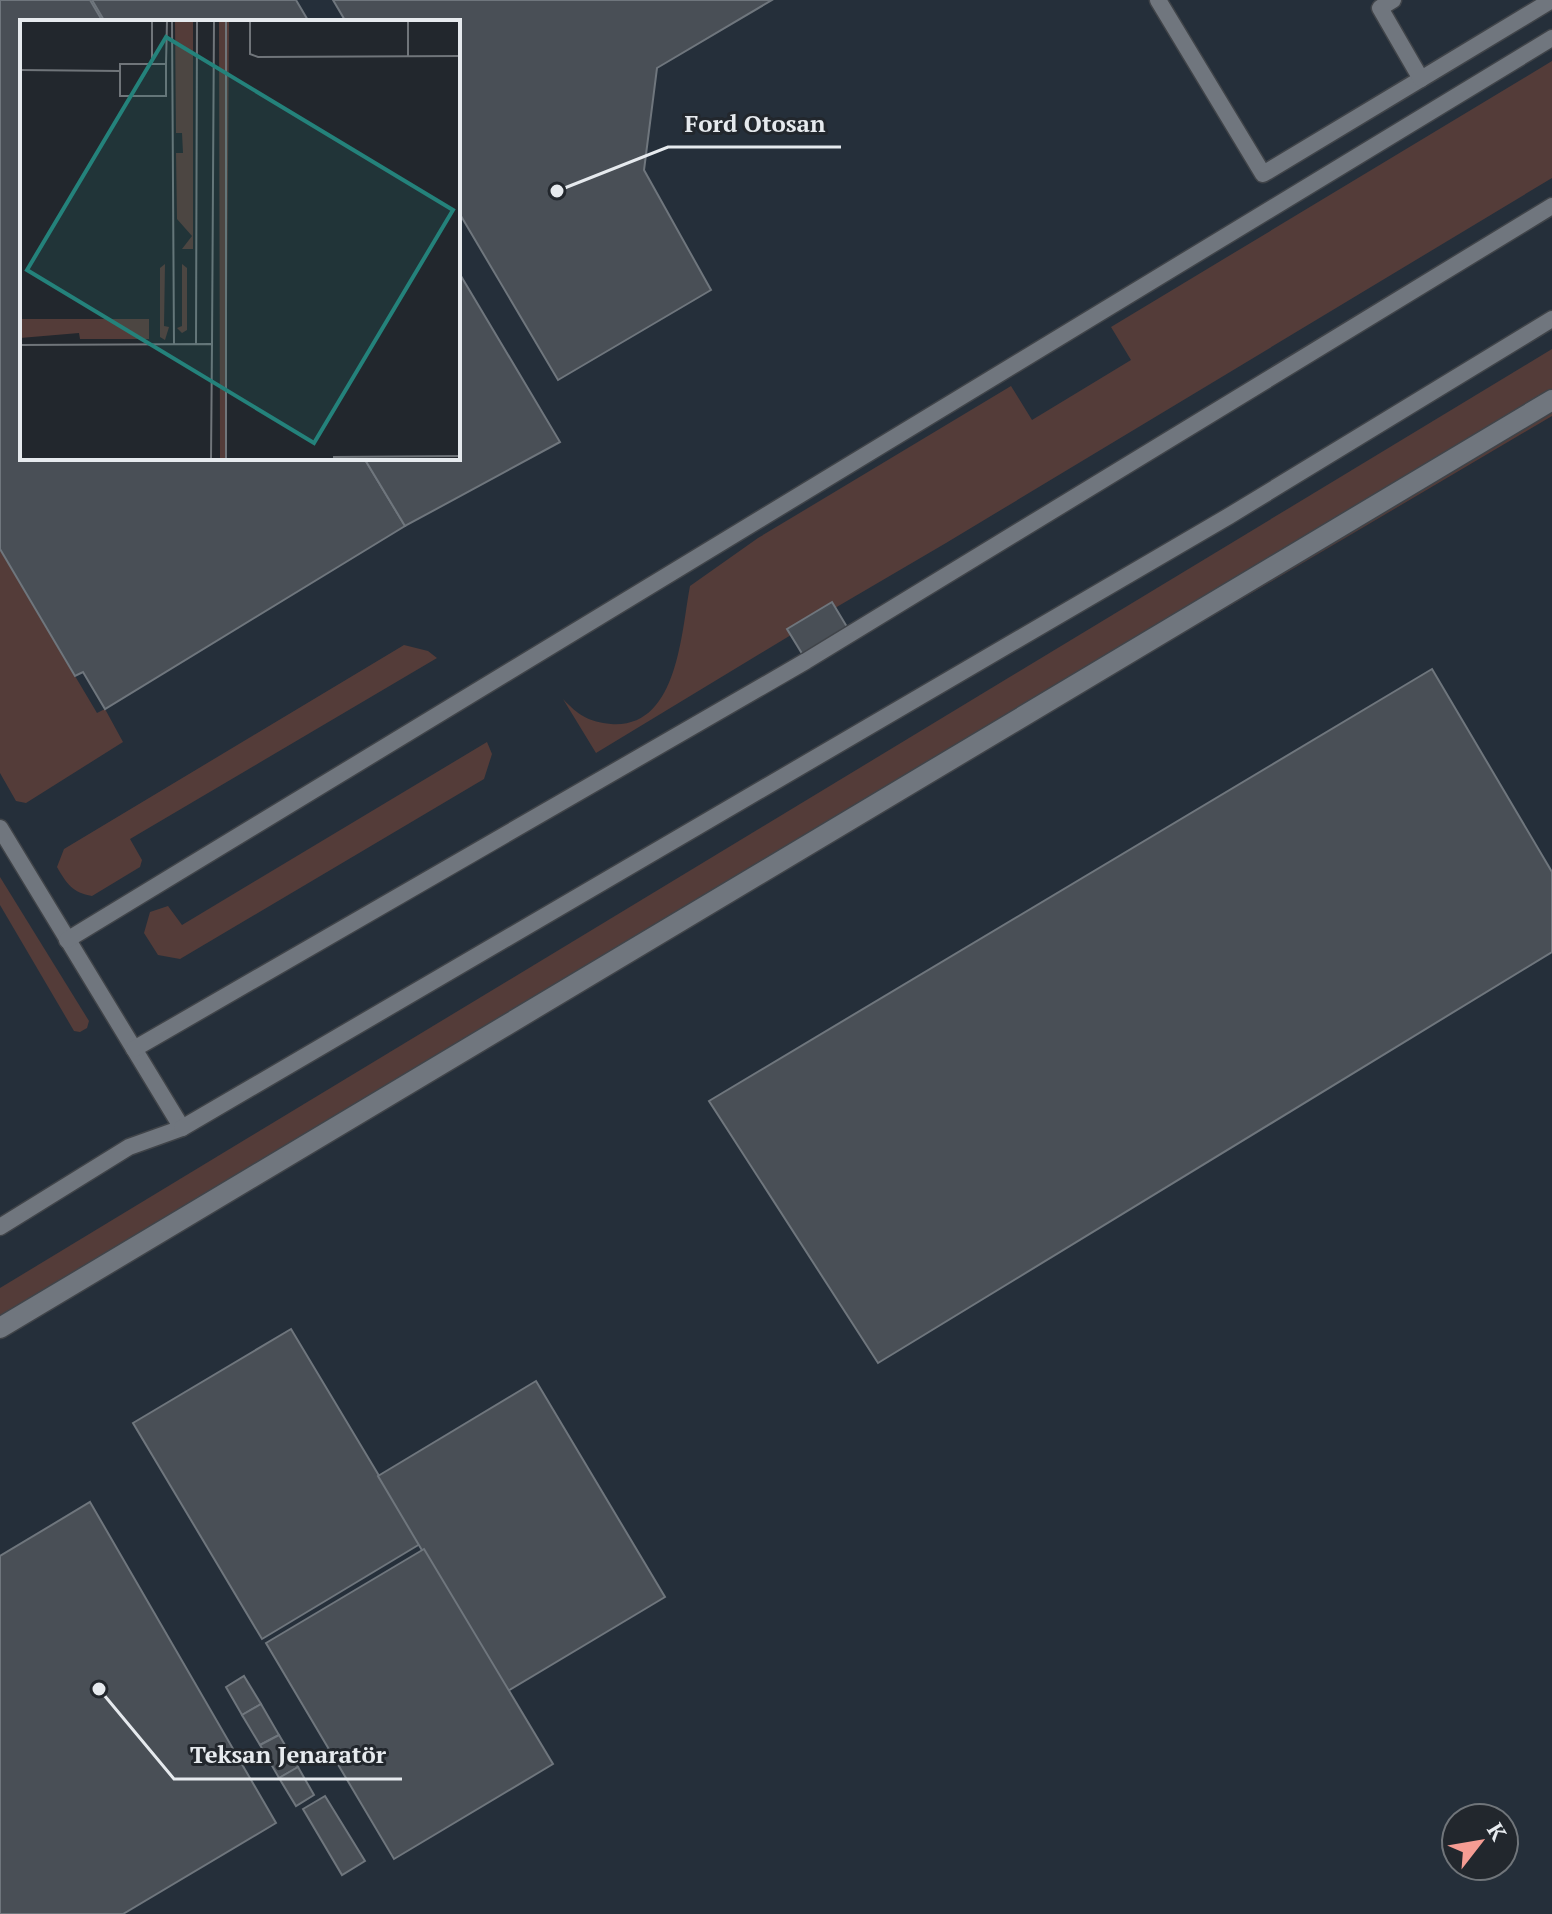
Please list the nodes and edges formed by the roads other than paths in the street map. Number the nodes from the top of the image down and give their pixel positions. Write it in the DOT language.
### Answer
graph roads {
  1 [pos="1158,0"];
  2 [pos="1552,0"];
  3 [pos="1382,3"];
  4 [pos="1552,38"];
  5 [pos="1421,79"];
  6 [pos="1552,206"];
  7 [pos="1552,319"];
  8 [pos="1552,400"];
  9 [pos="0,828"];
  10 [pos="67,940"];
  11 [pos="134,1049"];
  12 [pos="182,1128"];
  13 [pos="0,1227"];
  14 [pos="0,1328"];
  1 -- 5 [label="lane"];
  2 -- 5 [label="lane"];
  3 -- 5 [label="lane"];
  4 -- 10 [label="lane"];
  6 -- 11 [label="lane"];
  7 -- 12 [label="lane"];
  8 -- 14 [label="street"];
  9 -- 10 [label="lane"];
  10 -- 11 [label="lane"];
  11 -- 12 [label="lane"];
  12 -- 13 [label="lane"];
}
